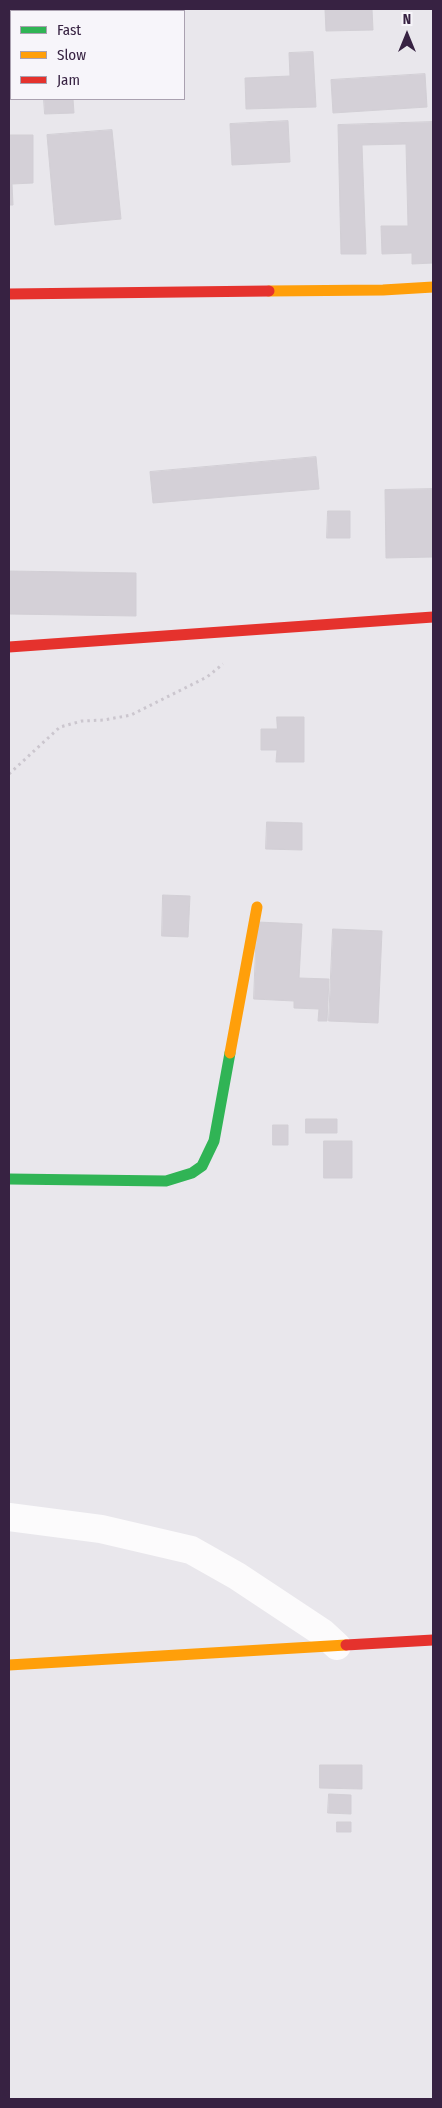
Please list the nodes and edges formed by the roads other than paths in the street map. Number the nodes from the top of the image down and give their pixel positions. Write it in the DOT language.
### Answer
graph roads {
  1 [pos="433,287"];
  2 [pos="9,294"];
  3 [pos="433,617"];
  4 [pos="9,647"];
  5 [pos="257,906"];
  6 [pos="9,1180"];
  7 [pos="9,1517"];
  8 [pos="433,1640"];
  9 [pos="337,1646"];
  10 [pos="9,1665"];
  1 -- 2 [label="street"];
  3 -- 4 [label="street"];
  5 -- 6 [label="street"];
  7 -- 9 [label="street"];
  8 -- 9 [label="street"];
  9 -- 10 [label="street"];
}
